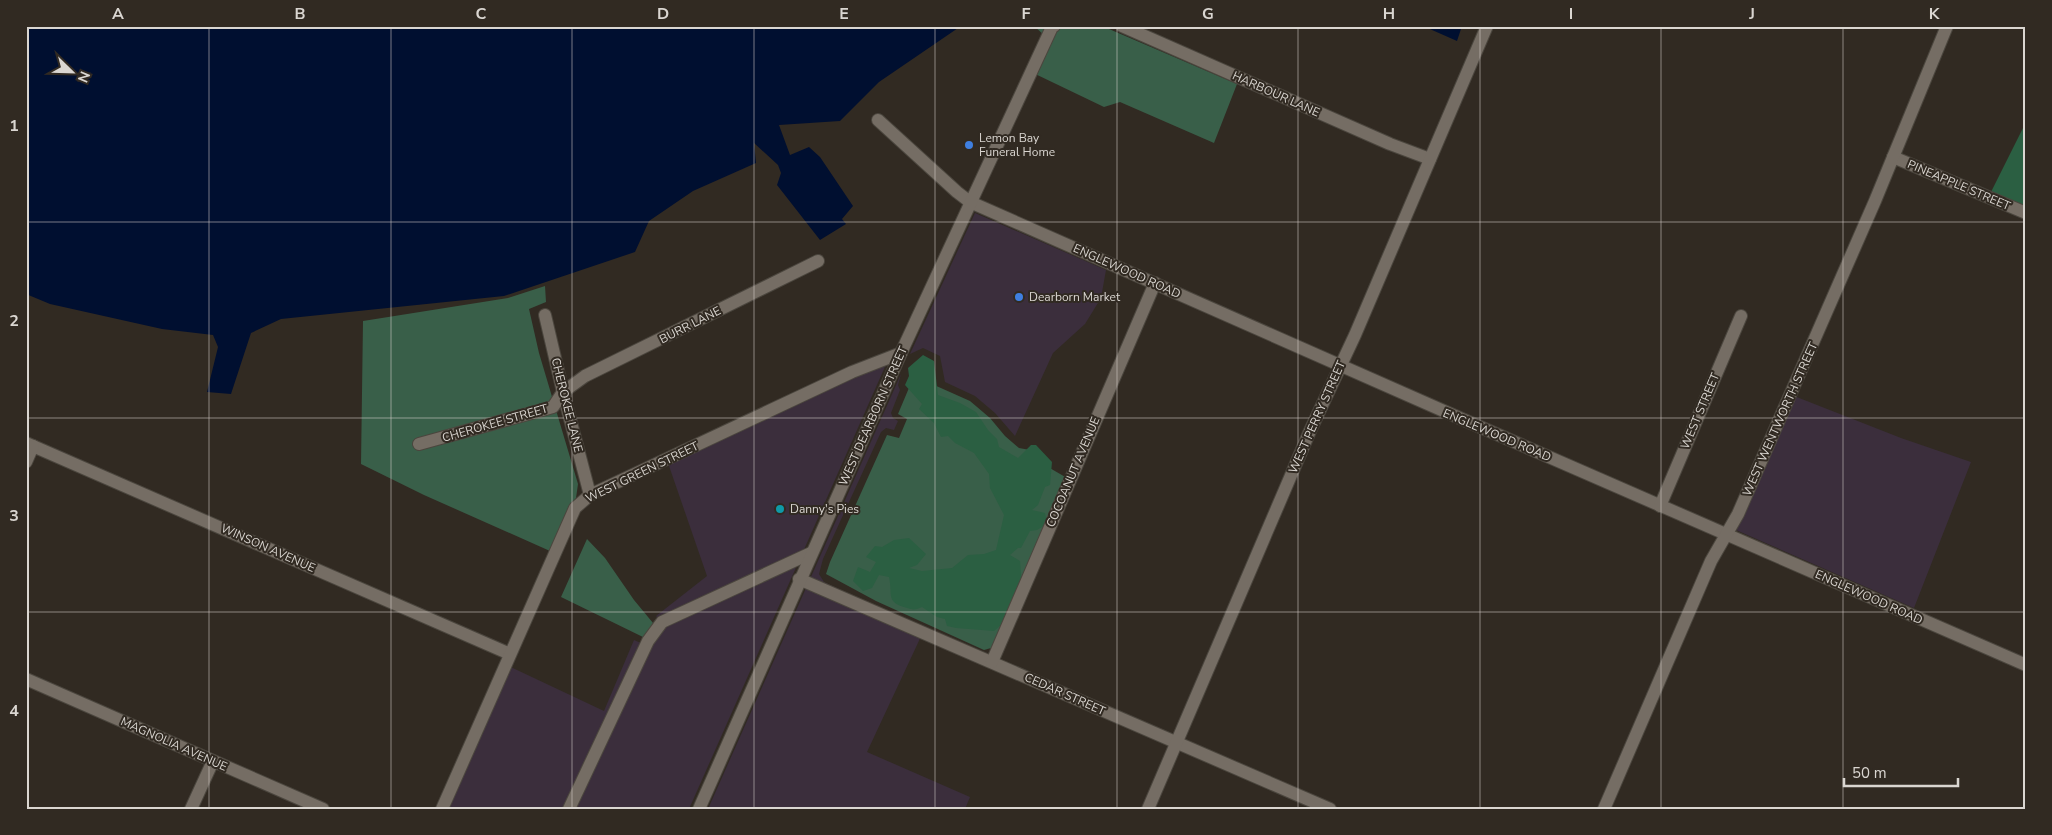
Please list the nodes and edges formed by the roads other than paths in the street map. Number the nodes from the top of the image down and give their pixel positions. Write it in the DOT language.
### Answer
graph roads {
  1 [pos="1054,26"];
  2 [pos="1122,26"];
  3 [pos="1487,26"];
  4 [pos="1947,26"];
  5 [pos="878,120"];
  6 [pos="1893,157"];
  7 [pos="1430,159"];
  8 [pos="970,202"];
  9 [pos="2026,213"];
  10 [pos="818,261"];
  11 [pos="1155,283"];
  12 [pos="545,315"];
  13 [pos="1740,316"];
  14 [pos="901,353"];
  15 [pos="1340,366"];
  16 [pos="562,392"];
  17 [pos="420,444"];
  18 [pos="30,445"];
  19 [pos="26,462"];
  20 [pos="590,495"];
  21 [pos="1660,506"];
  22 [pos="1726,535"];
  23 [pos="811,553"];
  24 [pos="799,580"];
  25 [pos="510,654"];
  26 [pos="992,662"];
  27 [pos="2026,665"];
  28 [pos="26,679"];
  29 [pos="1177,742"];
  30 [pos="213,761"];
  31 [pos="191,809"];
  32 [pos="323,809"];
  33 [pos="442,809"];
  34 [pos="569,809"];
  35 [pos="699,809"];
  36 [pos="1148,809"];
  37 [pos="1330,809"];
  38 [pos="1604,809"];
  1 -- 8 [label="street, WEST DEARBORN STREET"];
  2 -- 7 [label="street, HARBOUR LANE"];
  3 -- 7 [label="street, WEST PERRY STREET"];
  4 -- 6 [label="street, WEST WENTWORTH STREET"];
  5 -- 8 [label="street, ENGLEWOOD ROAD"];
  6 -- 9 [label="street, PINEAPPLE STREET"];
  6 -- 22 [label="street, WEST WENTWORTH STREET"];
  7 -- 15 [label="street, WEST PERRY STREET"];
  8 -- 11 [label="street, ENGLEWOOD ROAD"];
  8 -- 14 [label="street, WEST DEARBORN STREET"];
  10 -- 16 [label="street, BURR LANE"];
  11 -- 15 [label="street, ENGLEWOOD ROAD"];
  11 -- 26 [label="street, COCOANUT AVENUE"];
  12 -- 16 [label="street, CHEROKEE LANE"];
  13 -- 21 [label="street, WEST STREET"];
  14 -- 20 [label="street, WEST GREEN STREET"];
  14 -- 23 [label="street, WEST DEARBORN STREET"];
  15 -- 21 [label="street, ENGLEWOOD ROAD"];
  15 -- 29 [label="street, WEST PERRY STREET"];
  16 -- 17 [label="street, CHEROKEE STREET"];
  16 -- 20 [label="street, CHEROKEE LANE"];
  18 -- 19 [label="street"];
  18 -- 25 [label="street, WINSON AVENUE"];
  20 -- 25 [label="street, WEST GREEN STREET"];
  21 -- 22 [label="street, ENGLEWOOD ROAD"];
  22 -- 27 [label="street, ENGLEWOOD ROAD"];
  22 -- 38 [label="street, WEST WENTWORTH STREET"];
  23 -- 24 [label="street, WEST DEARBORN STREET"];
  23 -- 34 [label="street"];
  24 -- 26 [label="street, CEDAR STREET"];
  24 -- 35 [label="street, WEST DEARBORN STREET"];
  25 -- 33 [label="street, WEST GREEN STREET"];
  26 -- 29 [label="street, CEDAR STREET"];
  28 -- 30 [label="street, MAGNOLIA AVENUE"];
  29 -- 36 [label="street, WEST PERRY STREET"];
  29 -- 37 [label="street, CEDAR STREET"];
  30 -- 31 [label="street"];
  30 -- 32 [label="street, MAGNOLIA AVENUE"];
}
